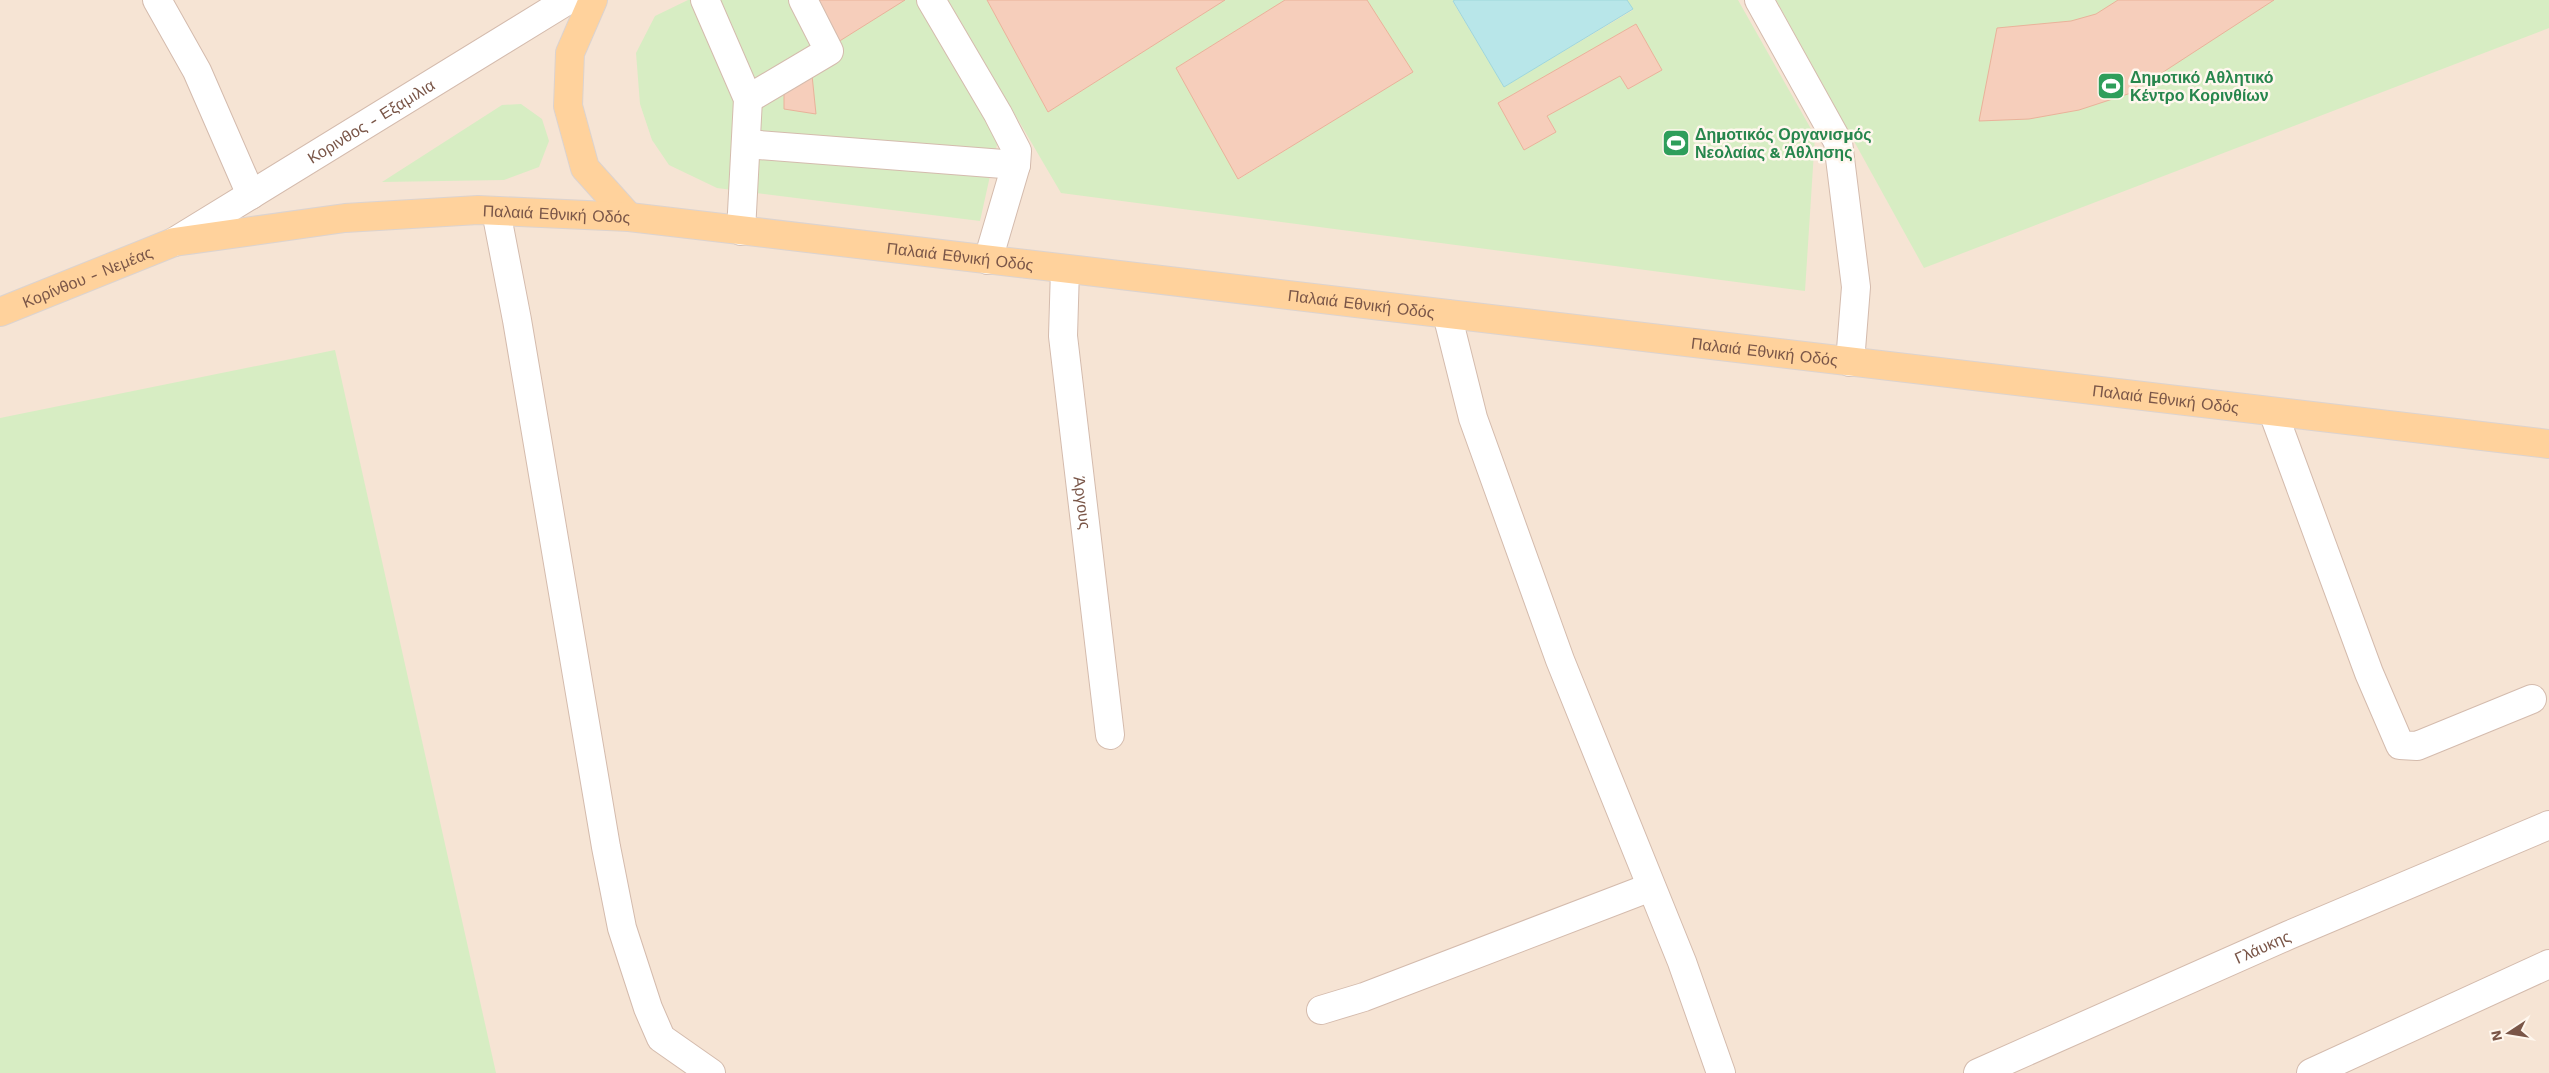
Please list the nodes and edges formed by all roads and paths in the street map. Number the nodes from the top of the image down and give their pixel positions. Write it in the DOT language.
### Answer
graph roads {
  1 [pos="157,0"];
  2 [pos="568,0"];
  3 [pos="593,0"];
  4 [pos="705,0"];
  5 [pos="803,0"];
  6 [pos="930,0"];
  7 [pos="1759,0"];
  8 [pos="748,99"];
  9 [pos="746,144"];
  10 [pos="1014,169"];
  11 [pos="251,195"];
  12 [pos="496,211"];
  13 [pos="629,217"];
  14 [pos="741,231"];
  15 [pos="174,242"];
  16 [pos="988,260"];
  17 [pos="1065,269"];
  18 [pos="0,312"];
  19 [pos="1447,314"];
  20 [pos="1850,362"];
  21 [pos="2274,412"];
  22 [pos="2549,444"];
  23 [pos="2532,699"];
  24 [pos="1110,735"];
  25 [pos="2549,825"];
  26 [pos="1651,888"];
  27 [pos="2549,964"];
  28 [pos="1320,1010"];
  29 [pos="711,1073"];
  30 [pos="1722,1073"];
  31 [pos="1978,1073"];
  32 [pos="2311,1073"];
  1 -- 11 [label="street"];
  2 -- 11 [label="street, Κορινθος - Εξαμιλια"];
  3 -- 13 [label="main road"];
  4 -- 8 [label="street"];
  5 -- 8 [label="street"];
  6 -- 10 [label="street"];
  7 -- 20 [label="street"];
  8 -- 9 [label="street"];
  9 -- 10 [label="street"];
  9 -- 14 [label="street"];
  10 -- 16 [label="street"];
  11 -- 15 [label="street, Κορινθος - Εξαμιλια"];
  12 -- 13 [label="main road, Παλαιά Εθνική Οδός"];
  12 -- 15 [label="main road, Παλαιά Εθνική Οδός"];
  12 -- 29 [label="street"];
  13 -- 14 [label="main road, Παλαιά Εθνική Οδός"];
  14 -- 16 [label="main road, Παλαιά Εθνική Οδός"];
  15 -- 18 [label="main road, Κορίνθου - Νεμέας"];
  16 -- 17 [label="main road, Παλαιά Εθνική Οδός"];
  17 -- 19 [label="main road, Παλαιά Εθνική Οδός"];
  17 -- 24 [label="street, Άργους"];
  19 -- 20 [label="main road, Παλαιά Εθνική Οδός"];
  19 -- 26 [label="street"];
  20 -- 21 [label="main road, Παλαιά Εθνική Οδός"];
  21 -- 22 [label="main road, Παλαιά Εθνική Οδός"];
  21 -- 23 [label="street"];
  25 -- 31 [label="street, Γλάυκης"];
  26 -- 28 [label="street"];
  26 -- 30 [label="street"];
  27 -- 32 [label="street"];
}
